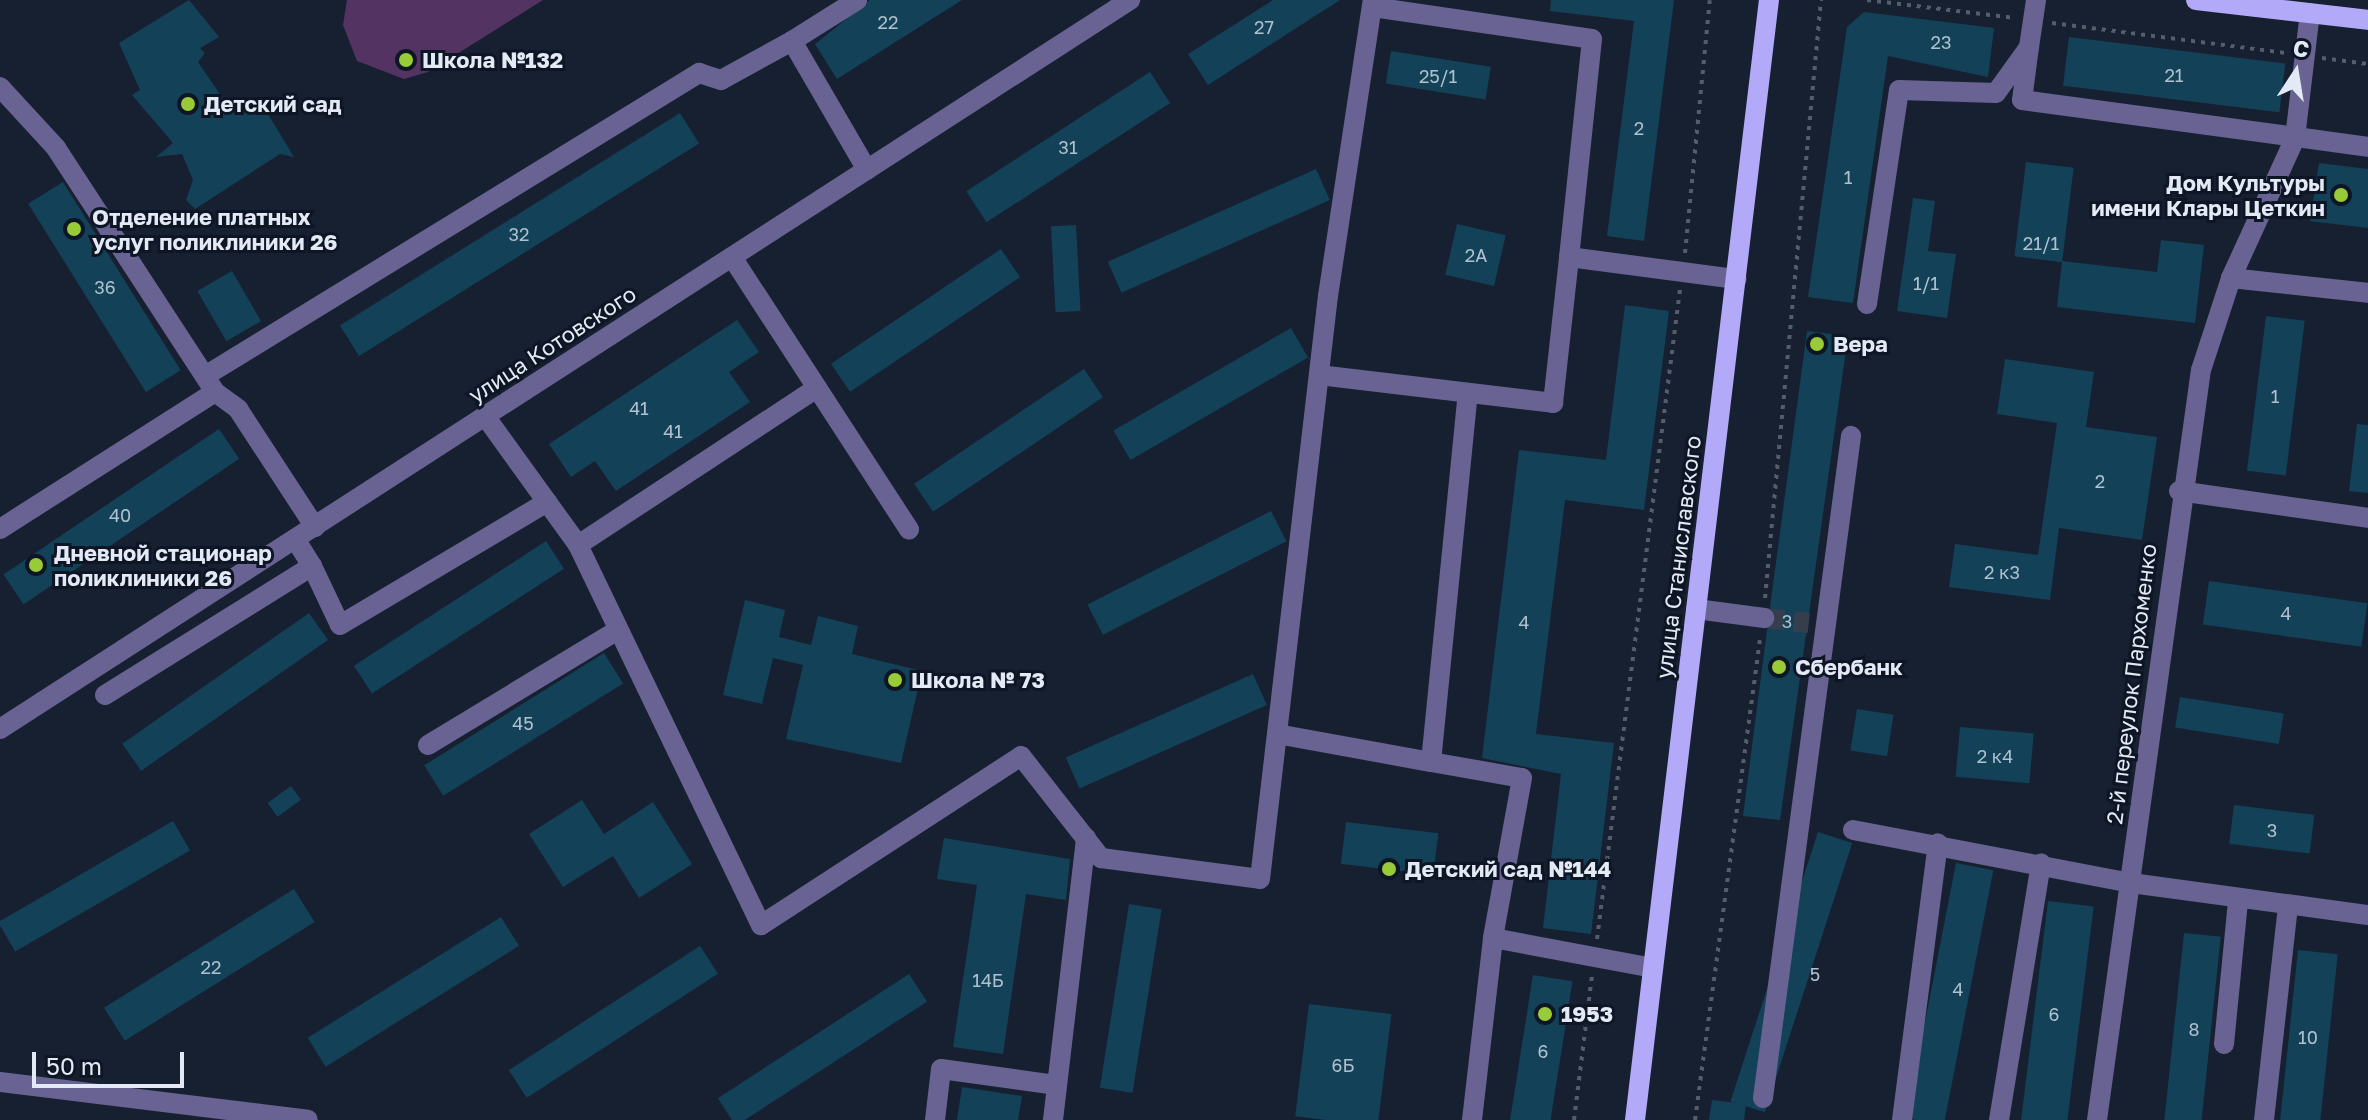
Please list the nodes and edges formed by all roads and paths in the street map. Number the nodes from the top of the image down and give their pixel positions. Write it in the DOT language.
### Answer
graph roads {
  1 [pos="857,0"];
  2 [pos="1130,0"];
  3 [pos="1710,0"];
  4 [pos="1769,0"];
  5 [pos="1821,0"];
  6 [pos="1867,0"];
  7 [pos="2196,0"];
  8 [pos="1373,4"];
  9 [pos="2035,10"];
  10 [pos="2310,13"];
  11 [pos="2368,20"];
  12 [pos="792,41"];
  13 [pos="2029,47"];
  14 [pos="2305,55"];
  15 [pos="2368,64"];
  16 [pos="0,87"];
  17 [pos="2295,138"];
  18 [pos="2368,147"];
  19 [pos="867,170"];
  20 [pos="732,257"];
  21 [pos="1569,257"];
  22 [pos="1683,272"];
  23 [pos="2231,278"];
  24 [pos="1737,279"];
  25 [pos="2368,293"];
  26 [pos="1867,304"];
  27 [pos="1319,375"];
  28 [pos="210,384"];
  29 [pos="817,388"];
  30 [pos="1468,393"];
  31 [pos="485,416"];
  32 [pos="1851,436"];
  33 [pos="2179,491"];
  34 [pos="547,502"];
  35 [pos="2368,518"];
  36 [pos="315,527"];
  37 [pos="0,529"];
  38 [pos="909,530"];
  39 [pos="295,539"];
  40 [pos="578,545"];
  41 [pos="312,566"];
  42 [pos="1696,609"];
  43 [pos="1764,618"];
  44 [pos="618,630"];
  45 [pos="105,695"];
  46 [pos="0,729"];
  47 [pos="1277,734"];
  48 [pos="428,745"];
  49 [pos="1431,762"];
  50 [pos="1853,830"];
  51 [pos="1086,838"];
  52 [pos="1938,843"];
  53 [pos="2041,863"];
  54 [pos="2131,883"];
  55 [pos="2238,900"];
  56 [pos="2288,906"];
  57 [pos="2368,915"];
  58 [pos="1493,938"];
  59 [pos="1595,957"];
  60 [pos="1653,968"];
  61 [pos="2224,1044"];
  62 [pos="0,1082"];
  63 [pos="1057,1085"];
  64 [pos="1763,1098"];
  65 [pos="308,1120"];
  66 [pos="935,1120"];
  67 [pos="1053,1120"];
  68 [pos="1472,1120"];
  69 [pos="1574,1120"];
  70 [pos="1635,1120"];
  71 [pos="1695,1120"];
  72 [pos="1902,1120"];
  73 [pos="1999,1120"];
  74 [pos="2097,1120"];
  75 [pos="2264,1120"];
  1 -- 12 [label="street"];
  2 -- 19 [label="street, улица Котовского"];
  3 -- 22 [label="path"];
  4 -- 24 [label="main road, улица Станиславского"];
  5 -- 43 [label="path"];
  6 -- 9 [label="path"];
  7 -- 10 [label="main road"];
  8 -- 21 [label="street"];
  8 -- 27 [label="street"];
  9 -- 13 [label="street"];
  9 -- 14 [label="path"];
  10 -- 11 [label="main road"];
  10 -- 14 [label="street, 2-й переулок Пархоменко"];
  12 -- 19 [label="street"];
  12 -- 28 [label="street"];
  13 -- 17 [label="street"];
  13 -- 26 [label="street"];
  14 -- 15 [label="path"];
  14 -- 17 [label="street, 2-й переулок Пархоменко"];
  16 -- 28 [label="street"];
  17 -- 18 [label="street"];
  17 -- 23 [label="street, 2-й переулок Пархоменко"];
  19 -- 20 [label="street, улица Котовского"];
  20 -- 29 [label="street"];
  20 -- 31 [label="street, улица Котовского"];
  21 -- 22 [label="street"];
  21 -- 30 [label="street"];
  22 -- 24 [label="street"];
  22 -- 59 [label="path"];
  23 -- 25 [label="street"];
  23 -- 33 [label="street, 2-й переулок Пархоменко"];
  24 -- 42 [label="main road, улица Станиславского"];
  27 -- 30 [label="street"];
  27 -- 47 [label="street"];
  28 -- 36 [label="street"];
  28 -- 37 [label="street"];
  29 -- 38 [label="street"];
  29 -- 40 [label="street"];
  30 -- 49 [label="street"];
  31 -- 34 [label="street"];
  31 -- 36 [label="street, улица Котовского"];
  32 -- 64 [label="street"];
  33 -- 35 [label="street"];
  33 -- 54 [label="street, 2-й переулок Пархоменко"];
  34 -- 40 [label="street"];
  34 -- 41 [label="street"];
  36 -- 39 [label="street, улица Котовского"];
  39 -- 41 [label="street"];
  39 -- 46 [label="street, улица Котовского"];
  40 -- 44 [label="street"];
  41 -- 45 [label="street"];
  42 -- 43 [label="street"];
  42 -- 60 [label="main road, улица Станиславского"];
  43 -- 71 [label="path"];
  44 -- 48 [label="street"];
  44 -- 51 [label="street"];
  47 -- 49 [label="street"];
  47 -- 51 [label="street"];
  49 -- 58 [label="street"];
  50 -- 52 [label="street"];
  51 -- 63 [label="street"];
  52 -- 53 [label="street"];
  52 -- 72 [label="street"];
  53 -- 54 [label="street"];
  53 -- 73 [label="street"];
  54 -- 55 [label="street"];
  54 -- 74 [label="street, 2-й переулок Пархоменко"];
  55 -- 56 [label="street"];
  55 -- 61 [label="street"];
  56 -- 57 [label="street"];
  56 -- 75 [label="street"];
  58 -- 59 [label="street"];
  58 -- 68 [label="street"];
  59 -- 60 [label="street"];
  59 -- 69 [label="path"];
  60 -- 70 [label="main road, улица Станиславского"];
  62 -- 65 [label="street"];
  63 -- 66 [label="street"];
  63 -- 67 [label="street"];
}
